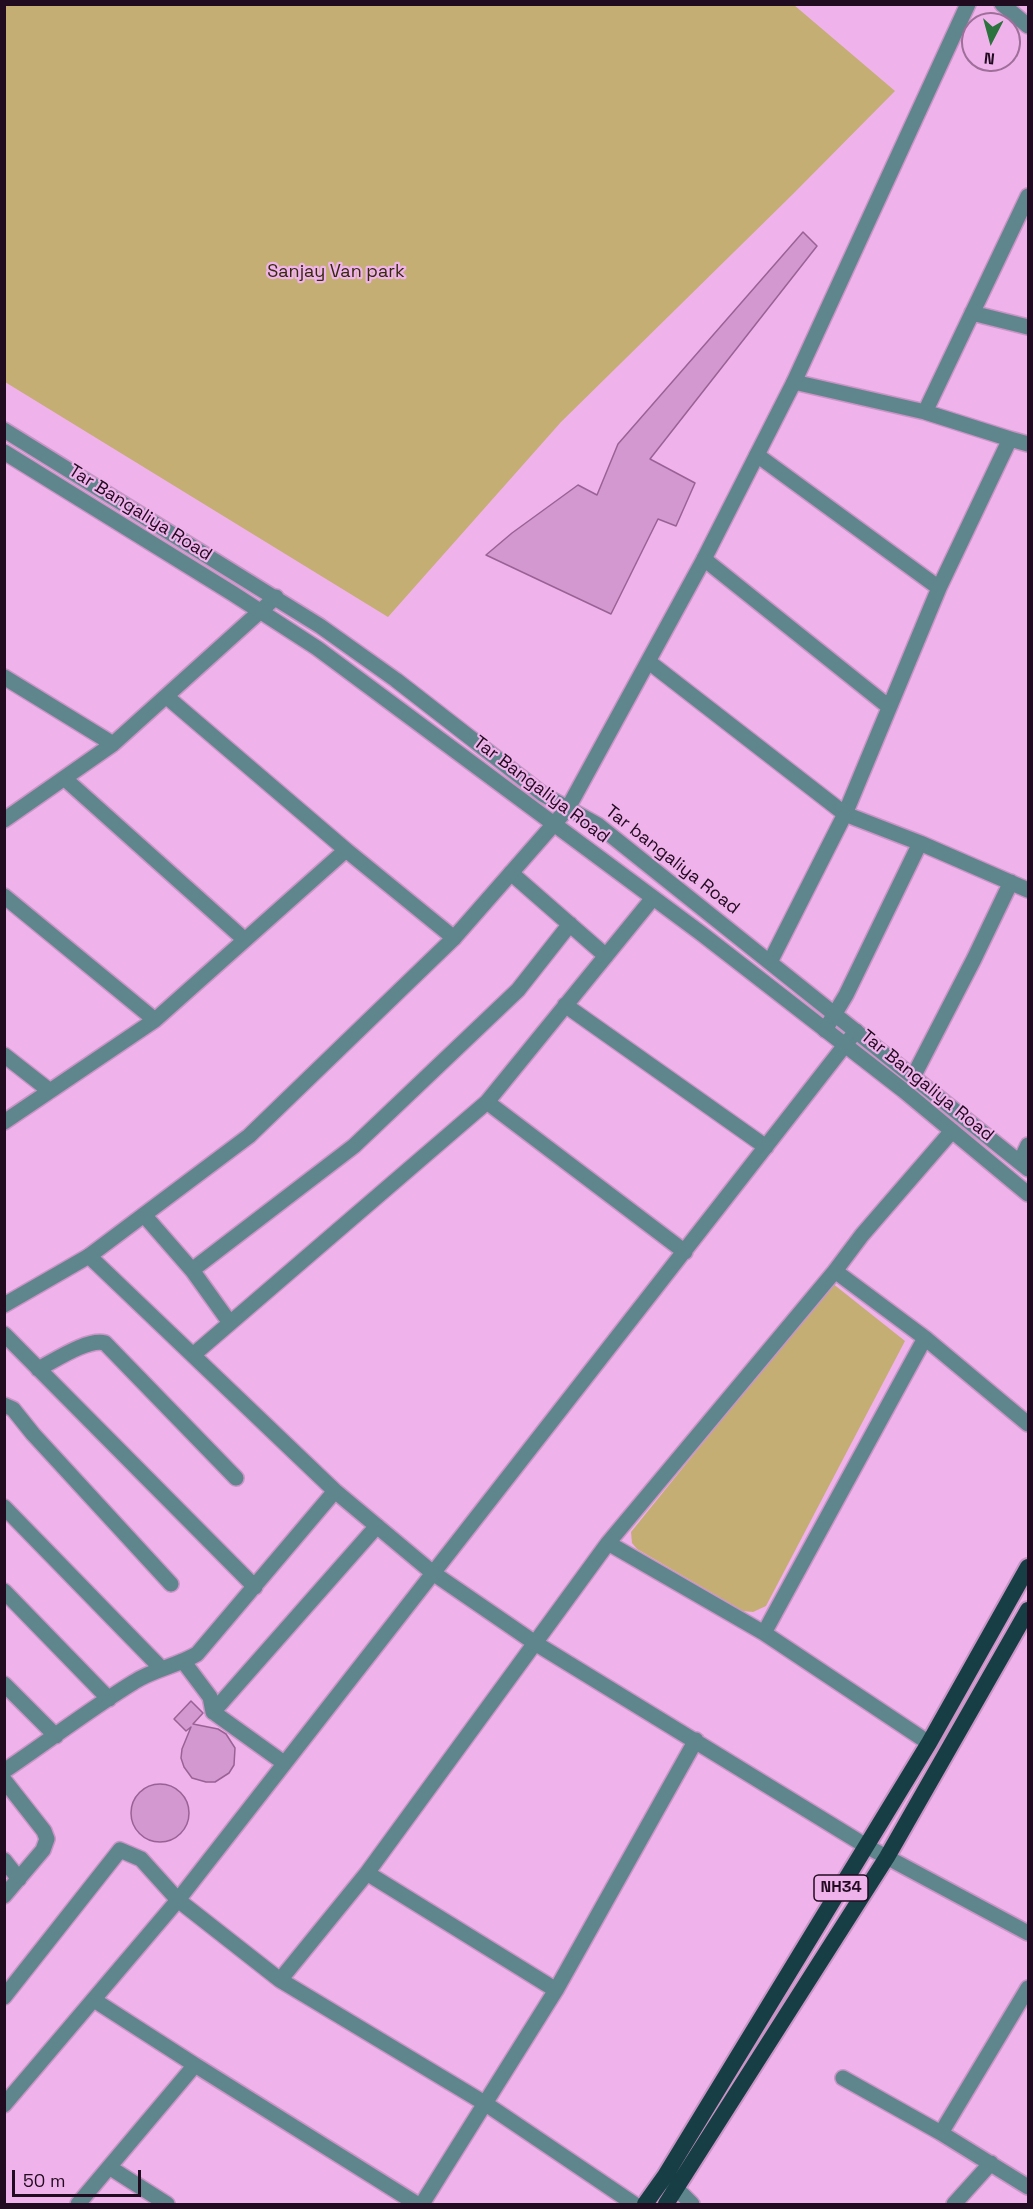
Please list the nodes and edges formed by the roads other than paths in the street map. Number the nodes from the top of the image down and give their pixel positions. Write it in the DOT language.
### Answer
graph roads {
  1 [pos="968,4"];
  2 [pos="1002,4"];
  3 [pos="1029,26"];
  4 [pos="1029,196"];
  5 [pos="972,313"];
  6 [pos="1029,327"];
  7 [pos="794,382"];
  8 [pos="925,412"];
  9 [pos="4,430"];
  10 [pos="1010,439"];
  11 [pos="1029,444"];
  12 [pos="4,452"];
  13 [pos="757,455"];
  14 [pos="175,535"];
  15 [pos="165,552"];
  16 [pos="704,559"];
  17 [pos="939,588"];
  18 [pos="276,597"];
  19 [pos="261,612"];
  20 [pos="649,662"];
  21 [pos="4,677"];
  22 [pos="167,697"];
  23 [pos="890,707"];
  24 [pos="113,744"];
  25 [pos="64,778"];
  26 [pos="568,808"];
  27 [pos="845,814"];
  28 [pos="4,820"];
  29 [pos="553,824"];
  30 [pos="920,843"];
  31 [pos="346,850"];
  32 [pos="511,873"];
  33 [pos="1011,882"];
  34 [pos="1029,890"];
  35 [pos="4,896"];
  36 [pos="653,898"];
  37 [pos="570,924"];
  38 [pos="454,938"];
  39 [pos="245,940"];
  40 [pos="606,956"];
  41 [pos="770,962"];
  42 [pos="565,1005"];
  43 [pos="835,1014"];
  44 [pos="155,1020"];
  45 [pos="825,1030"];
  46 [pos="856,1031"];
  47 [pos="846,1046"];
  48 [pos="4,1055"];
  49 [pos="914,1077"];
  50 [pos="51,1091"];
  51 [pos="486,1102"];
  52 [pos="4,1122"];
  53 [pos="952,1131"];
  54 [pos="993,1140"];
  55 [pos="1029,1145"];
  56 [pos="766,1147"];
  57 [pos="981,1155"];
  58 [pos="1024,1165"];
  59 [pos="1029,1194"];
  60 [pos="144,1215"];
  61 [pos="685,1252"];
  62 [pos="89,1256"];
  63 [pos="192,1270"];
  64 [pos="835,1271"];
  65 [pos="4,1305"];
  66 [pos="230,1323"];
  67 [pos="4,1334"];
  68 [pos="925,1338"];
  69 [pos="193,1355"];
  70 [pos="38,1369"];
  71 [pos="4,1405"];
  72 [pos="1029,1424"];
  73 [pos="236,1478"];
  74 [pos="335,1491"];
  75 [pos="4,1507"];
  76 [pos="377,1526"];
  77 [pos="608,1543"];
  78 [pos="1029,1567"];
  79 [pos="433,1573"];
  80 [pos="171,1584"];
  81 [pos="255,1587"];
  82 [pos="4,1591"];
  83 [pos="1029,1610"];
  84 [pos="764,1633"];
  85 [pos="535,1643"];
  86 [pos="183,1661"];
  87 [pos="161,1668"];
  88 [pos="4,1684"];
  89 [pos="109,1699"];
  90 [pos="213,1712"];
  91 [pos="56,1736"];
  92 [pos="696,1740"];
  93 [pos="929,1743"];
  94 [pos="284,1763"];
  95 [pos="4,1771"];
  96 [pos="4,1780"];
  97 [pos="867,1846"];
  98 [pos="887,1857"];
  99 [pos="4,1860"];
  100 [pos="367,1873"];
  101 [pos="19,1879"];
  102 [pos="4,1896"];
  103 [pos="178,1899"];
  104 [pos="1029,1933"];
  105 [pos="280,1980"];
  106 [pos="1029,1988"];
  107 [pos="556,1990"];
  108 [pos="4,1996"];
  109 [pos="94,2000"];
  110 [pos="195,2065"];
  111 [pos="843,2078"];
  112 [pos="486,2104"];
  113 [pos="4,2105"];
  114 [pos="941,2133"];
  115 [pos="991,2163"];
  116 [pos="109,2167"];
  117 [pos="670,2182"];
  118 [pos="1029,2187"];
  119 [pos="656,2202"];
  120 [pos="78,2205"];
  121 [pos="167,2205"];
  122 [pos="417,2205"];
  123 [pos="422,2205"];
  124 [pos="634,2205"];
  125 [pos="692,2205"];
  126 [pos="954,2205"];
  1 -- 7 [label="street"];
  2 -- 3 [label="street"];
  4 -- 5 [label="street"];
  5 -- 6 [label="street"];
  5 -- 8 [label="street"];
  7 -- 8 [label="street"];
  7 -- 13 [label="street"];
  8 -- 10 [label="street"];
  9 -- 14 [label="street, Tar bangaliya Road"];
  10 -- 11 [label="street"];
  10 -- 17 [label="street"];
  12 -- 15 [label="street, Tar Bangaliya Road"];
  13 -- 16 [label="street"];
  13 -- 17 [label="street"];
  14 -- 15 [label="street"];
  14 -- 18 [label="street, Tar bangaliya Road"];
  15 -- 19 [label="street, Tar Bangaliya Road"];
  16 -- 20 [label="street"];
  16 -- 23 [label="street"];
  17 -- 23 [label="street"];
  18 -- 19 [label="street"];
  18 -- 26 [label="street, Tar bangaliya Road"];
  19 -- 22 [label="street"];
  19 -- 29 [label="street, Tar Bangaliya Road"];
  20 -- 26 [label="street"];
  20 -- 27 [label="street"];
  21 -- 24 [label="street"];
  22 -- 24 [label="street"];
  22 -- 31 [label="street"];
  23 -- 27 [label="street"];
  24 -- 25 [label="street"];
  25 -- 28 [label="street"];
  25 -- 39 [label="street"];
  26 -- 29 [label="street"];
  26 -- 41 [label="street, Tar bangaliya Road"];
  27 -- 30 [label="street"];
  27 -- 41 [label="street"];
  29 -- 32 [label="street"];
  29 -- 36 [label="street, Tar Bangaliya Road"];
  30 -- 33 [label="street"];
  30 -- 43 [label="street"];
  31 -- 38 [label="street"];
  31 -- 39 [label="street"];
  32 -- 37 [label="street"];
  32 -- 38 [label="street"];
  33 -- 34 [label="street"];
  33 -- 49 [label="street"];
  35 -- 44 [label="street"];
  36 -- 40 [label="street"];
  36 -- 45 [label="street, Tar Bangaliya Road"];
  37 -- 40 [label="street"];
  37 -- 63 [label="street"];
  38 -- 60 [label="street"];
  39 -- 44 [label="street"];
  40 -- 42 [label="street"];
  41 -- 43 [label="street, Tar bangaliya Road"];
  42 -- 51 [label="street"];
  42 -- 56 [label="street"];
  43 -- 45 [label="street"];
  43 -- 46 [label="street, Tar bangaliya Road"];
  44 -- 50 [label="street"];
  45 -- 47 [label="street, Tar Bangaliya Road"];
  46 -- 47 [label="street"];
  46 -- 49 [label="street, Tar bangaliya Road"];
  47 -- 53 [label="street, Tar Bangaliya Road"];
  47 -- 56 [label="street"];
  48 -- 50 [label="street"];
  49 -- 54 [label="street, Tar bangaliya Road"];
  50 -- 52 [label="street"];
  51 -- 61 [label="street"];
  51 -- 66 [label="street"];
  53 -- 57 [label="street, Tar Bangaliya Road"];
  53 -- 64 [label="street"];
  54 -- 57 [label="street"];
  54 -- 58 [label="street, Tar bangaliya Road"];
  55 -- 58 [label="street"];
  56 -- 61 [label="street"];
  57 -- 59 [label="street, Tar Bangaliya Road"];
  60 -- 62 [label="street"];
  60 -- 63 [label="street"];
  61 -- 79 [label="street"];
  62 -- 65 [label="street"];
  62 -- 69 [label="street"];
  63 -- 66 [label="street"];
  64 -- 68 [label="street"];
  64 -- 77 [label="street"];
  66 -- 69 [label="street"];
  67 -- 70 [label="street"];
  68 -- 72 [label="street"];
  68 -- 84 [label="street"];
  69 -- 74 [label="street"];
  70 -- 73 [label="street"];
  70 -- 81 [label="street"];
  71 -- 80 [label="street"];
  74 -- 76 [label="street"];
  74 -- 81 [label="street"];
  75 -- 87 [label="street"];
  76 -- 79 [label="street"];
  76 -- 90 [label="street"];
  77 -- 84 [label="street"];
  77 -- 85 [label="street"];
  78 -- 93 [label="highway, NH34"];
  79 -- 85 [label="street"];
  79 -- 94 [label="street"];
  81 -- 86 [label="street"];
  82 -- 89 [label="street"];
  83 -- 98 [label="highway, NH34"];
  84 -- 93 [label="street"];
  85 -- 92 [label="street"];
  85 -- 100 [label="street"];
  86 -- 87 [label="street"];
  86 -- 90 [label="street"];
  87 -- 89 [label="street"];
  88 -- 91 [label="street"];
  89 -- 91 [label="street"];
  90 -- 94 [label="street"];
  91 -- 95 [label="street"];
  92 -- 97 [label="street"];
  92 -- 107 [label="street"];
  93 -- 97 [label="highway, NH34"];
  94 -- 103 [label="street"];
  96 -- 101 [label="street"];
  97 -- 98 [label="street"];
  97 -- 117 [label="highway, NH34"];
  98 -- 104 [label="street"];
  98 -- 117 [label="highway, NH34"];
  99 -- 101 [label="street"];
  100 -- 105 [label="street"];
  100 -- 107 [label="street"];
  101 -- 102 [label="street"];
  103 -- 105 [label="street"];
  103 -- 108 [label="street"];
  103 -- 109 [label="street"];
  105 -- 112 [label="street"];
  106 -- 114 [label="street"];
  107 -- 112 [label="street"];
  109 -- 110 [label="street"];
  109 -- 113 [label="street"];
  110 -- 116 [label="street"];
  110 -- 122 [label="street"];
  111 -- 114 [label="street"];
  112 -- 123 [label="street"];
  112 -- 124 [label="street"];
  114 -- 115 [label="street"];
  115 -- 118 [label="street"];
  115 -- 126 [label="street"];
  116 -- 120 [label="street"];
  116 -- 121 [label="street"];
  117 -- 119 [label="highway, NH34"];
  117 -- 125 [label="street"];
}
